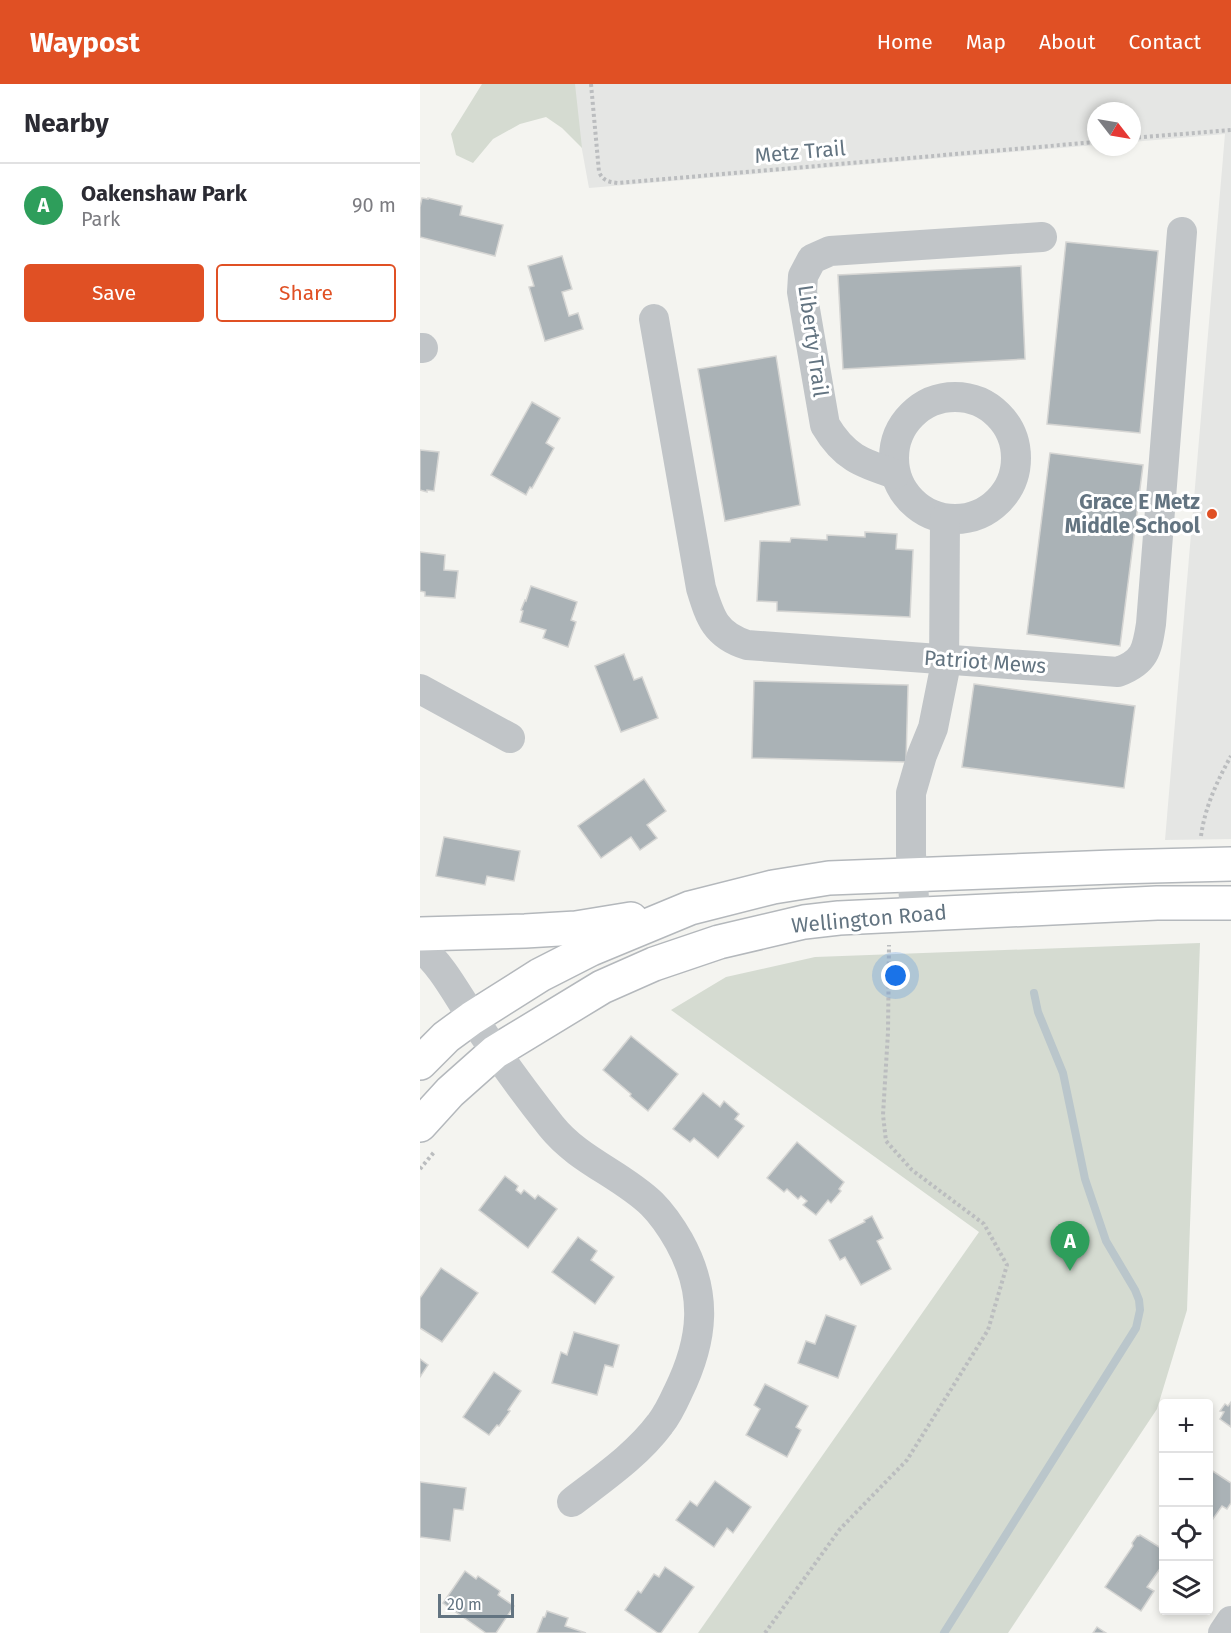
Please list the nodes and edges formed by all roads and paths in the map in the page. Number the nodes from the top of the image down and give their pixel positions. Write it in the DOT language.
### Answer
graph roads {
  1 [pos="591,84"];
  2 [pos="1231,130"];
  3 [pos="1141,137"];
  4 [pos="1087,143"];
  5 [pos="1182,232"];
  6 [pos="1042,237"];
  7 [pos="654,319"];
  8 [pos="895,474"];
  9 [pos="945,519"];
  10 [pos="945,659"];
  11 [pos="420,689"];
  12 [pos="510,738"];
  13 [pos="1231,756"];
  14 [pos="1201,841"];
  15 [pos="1231,864"];
  16 [pos="912,874"];
  17 [pos="1231,903"];
  18 [pos="680,912"];
  19 [pos="915,914"];
  20 [pos="420,934"];
  21 [pos="420,946"];
  22 [pos="878,946"];
  23 [pos="472,1017"];
  24 [pos="495,1052"];
  25 [pos="420,1063"];
  26 [pos="420,1125"];
  27 [pos="572,1502"];
  28 [pos="1231,1621"];
  29 [pos="765,1633"];
  30 [pos="1223,1633"];
  1 -- 4 [label="path, Metz Trail"];
  2 -- 3 [label="path"];
  5 -- 10 [label="street, Patriot Mews"];
  6 -- 8 [label="street, Liberty Trail"];
  7 -- 10 [label="street, Patriot Mews"];
  8 -- 9 [label="street"];
  8 -- 9 [label="street"];
  9 -- 10 [label="street"];
  10 -- 16 [label="street"];
  11 -- 12 [label="street"];
  13 -- 14 [label="path"];
  15 -- 16 [label="main road, Wellington Road"];
  16 -- 18 [label="main road, Wellington Road"];
  16 -- 19 [label="street"];
  17 -- 19 [label="main road, Wellington Road"];
  18 -- 20 [label="main road"];
  18 -- 23 [label="main road, Wellington Road"];
  19 -- 24 [label="main road, Wellington Road"];
  21 -- 23 [label="street"];
  22 -- 29 [label="path"];
  23 -- 24 [label="street"];
  23 -- 25 [label="main road, Wellington Road"];
  24 -- 26 [label="main road, Wellington Road"];
  24 -- 27 [label="street"];
  28 -- 30 [label="street"];
}
